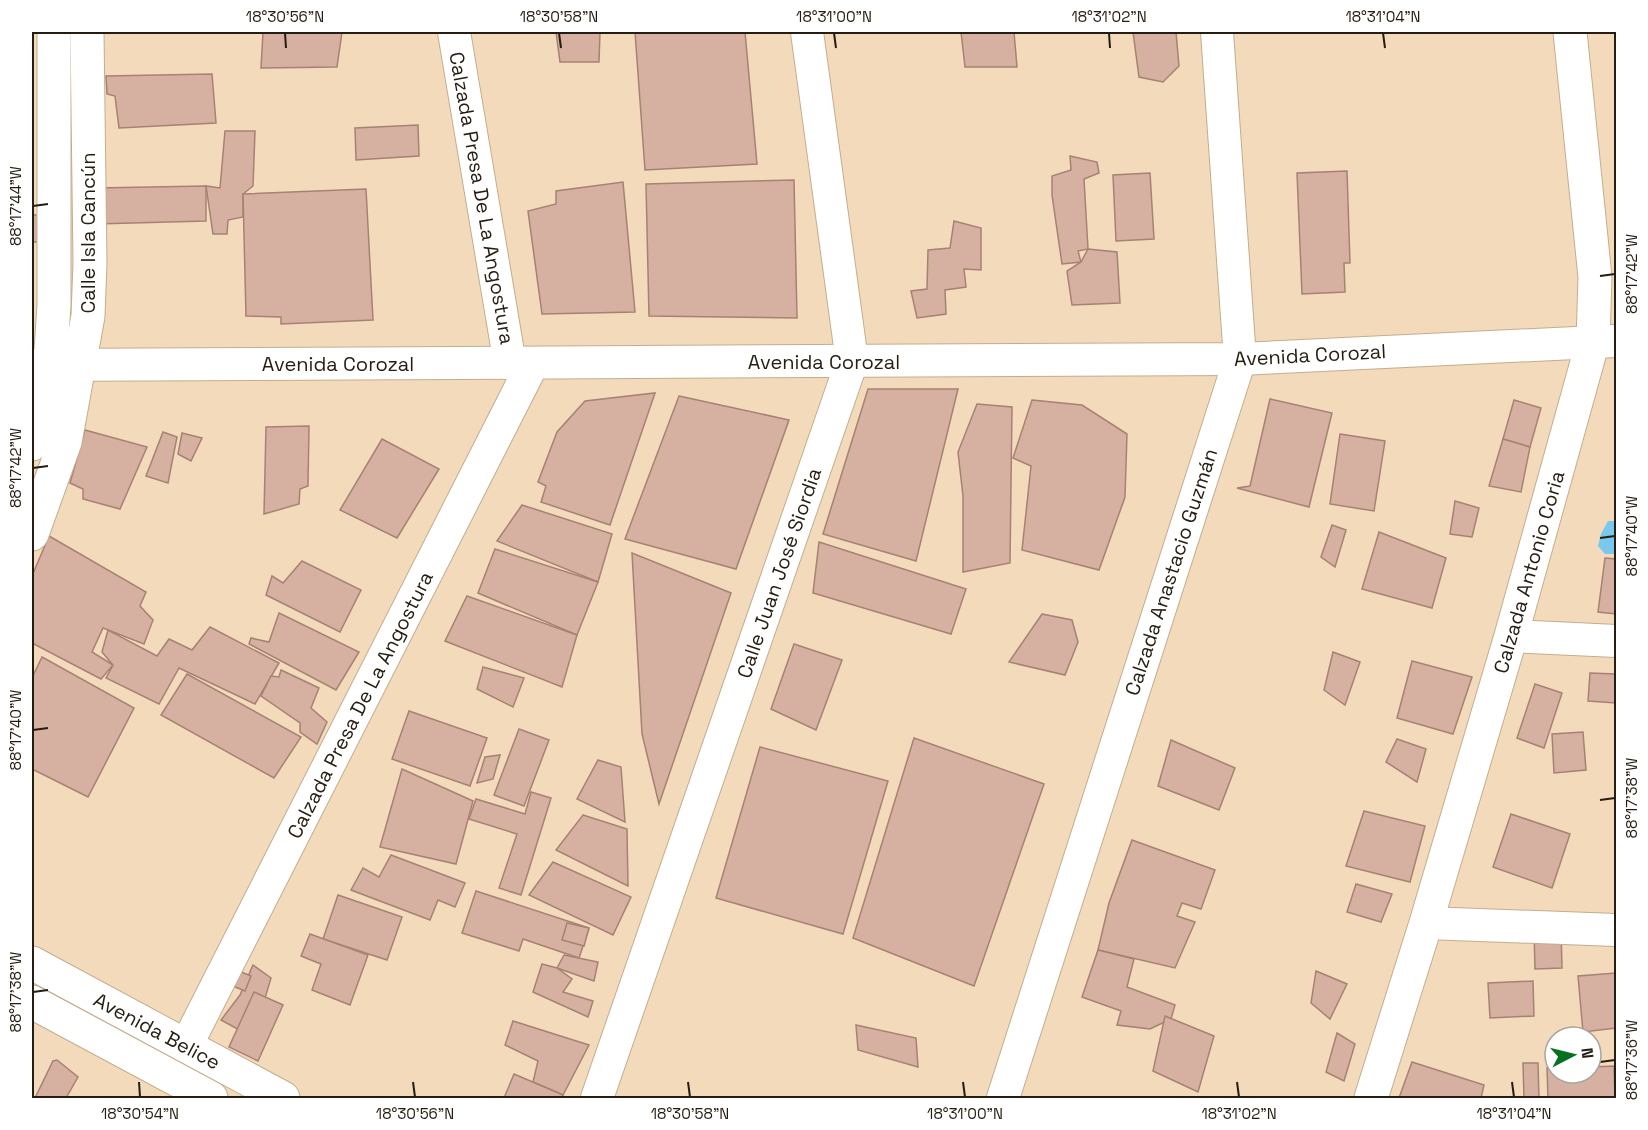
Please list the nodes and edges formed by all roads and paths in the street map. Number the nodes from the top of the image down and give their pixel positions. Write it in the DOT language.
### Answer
graph roads {
  1 [pos="54,32"];
  2 [pos="87,32"];
  3 [pos="454,32"];
  4 [pos="807,32"];
  5 [pos="1217,32"];
  6 [pos="1570,32"];
  7 [pos="1605,341"];
  8 [pos="1240,359"];
  9 [pos="852,361"];
  10 [pos="522,363"];
  11 [pos="54,365"];
  12 [pos="32,444"];
  13 [pos="32,534"];
  14 [pos="1511,636"];
  15 [pos="1617,640"];
  16 [pos="1426,923"];
  17 [pos="1617,930"];
  18 [pos="32,963"];
  19 [pos="32,1002"];
  20 [pos="186,1046"];
  21 [pos="211,1098"];
  22 [pos="283,1098"];
  23 [pos="597,1098"];
  24 [pos="1003,1098"];
  25 [pos="1371,1098"];
  1 -- 11 [label="street, Calle Isla Cancún"];
  2 -- 11 [label="street, Calle Isla Cancún"];
  3 -- 10 [label="street, Calzada Presa De La Angostura"];
  4 -- 9 [label="street, Calle Juan José Siordia"];
  5 -- 8 [label="street, Calzada Anastacio Guzmán"];
  6 -- 7 [label="street, Calzada Antonio Coria"];
  7 -- 8 [label="street, Avenida Corozal"];
  7 -- 14 [label="street, Calzada Antonio Coria"];
  8 -- 9 [label="street, Avenida Corozal"];
  8 -- 24 [label="street, Calzada Anastacio Guzmán"];
  9 -- 10 [label="street, Avenida Corozal"];
  9 -- 23 [label="street, Calle Juan José Siordia"];
  10 -- 11 [label="street, Avenida Corozal"];
  10 -- 20 [label="street, Calzada Presa De La Angostura"];
  11 -- 12 [label="street, Calle Isla Cancún"];
  11 -- 13 [label="street, Calle Isla Cancún"];
  14 -- 15 [label="street"];
  14 -- 16 [label="street, Calzada Antonio Coria"];
  16 -- 17 [label="street"];
  16 -- 25 [label="street, Calzada Antonio Coria"];
  18 -- 20 [label="street, Avenida Belice"];
  19 -- 21 [label="street, Avenida Belice"];
  20 -- 22 [label="street, Avenida Belice"];
}
